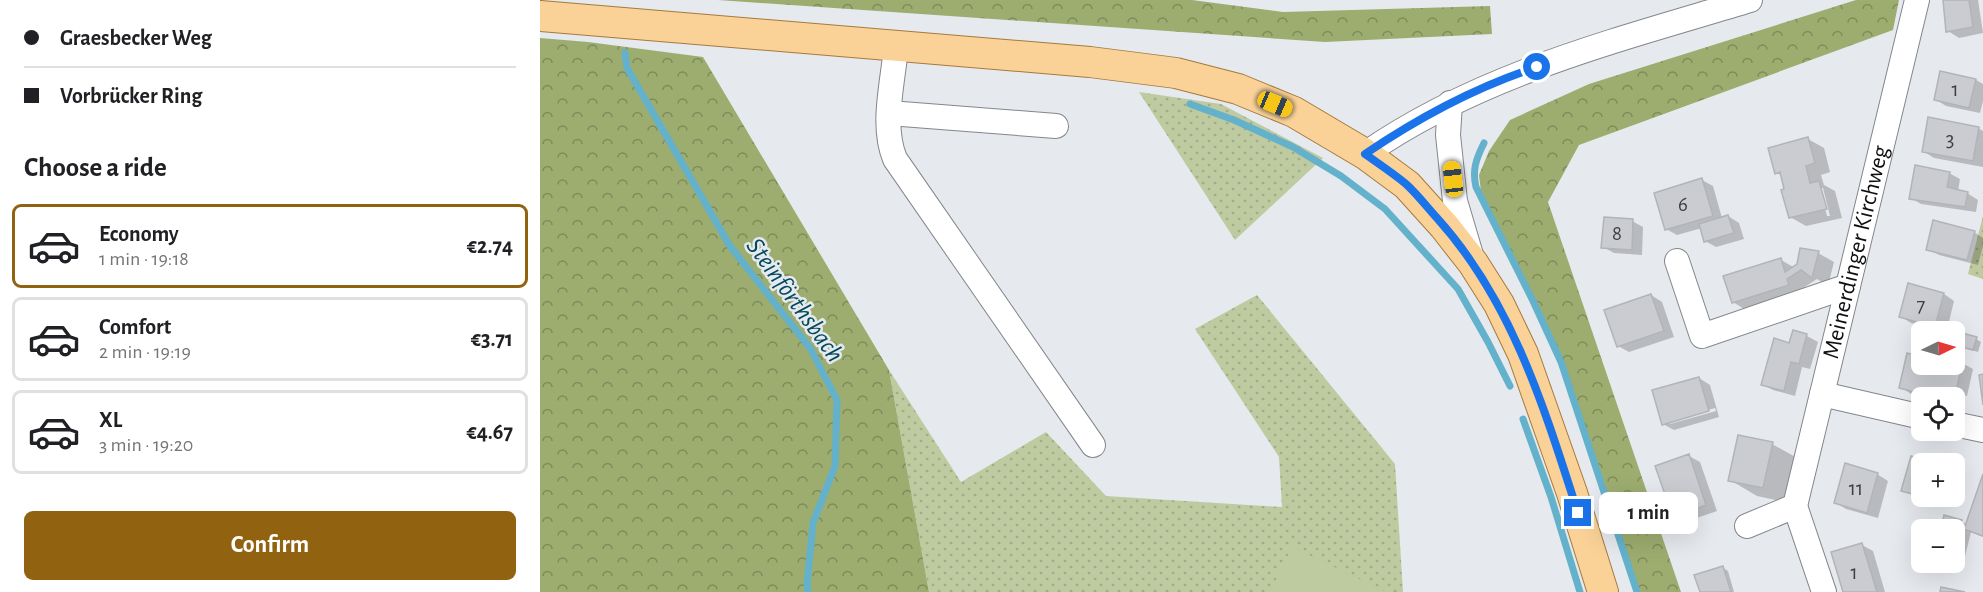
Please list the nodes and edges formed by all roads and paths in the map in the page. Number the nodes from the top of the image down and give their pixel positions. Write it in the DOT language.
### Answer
graph roads {
  1 [pos="1750,0"];
  2 [pos="1917,0"];
  3 [pos="540,16"];
  4 [pos="896,47"];
  5 [pos="1450,104"];
  6 [pos="889,113"];
  7 [pos="1056,126"];
  8 [pos="1365,154"];
  9 [pos="1677,261"];
  10 [pos="1473,264"];
  11 [pos="1848,286"];
  12 [pos="1822,394"];
  13 [pos="1911,414"];
  14 [pos="1965,426"];
  15 [pos="1983,430"];
  16 [pos="1093,445"];
  17 [pos="1795,506"];
  18 [pos="1747,526"];
  19 [pos="1603,592"];
  20 [pos="1824,592"];
  1 -- 5 [label="street"];
  2 -- 11 [label="street, Meinerdinger Kirchweg"];
  3 -- 4 [label="main road"];
  4 -- 6 [label="street"];
  4 -- 8 [label="main road"];
  5 -- 8 [label="street"];
  5 -- 10 [label="street"];
  6 -- 7 [label="street"];
  6 -- 16 [label="street"];
  8 -- 10 [label="main road"];
  9 -- 11 [label="street"];
  10 -- 19 [label="main road"];
  11 -- 12 [label="street, Meinerdinger Kirchweg"];
  12 -- 13 [label="street"];
  12 -- 17 [label="street, Meinerdinger Kirchweg"];
  14 -- 15 [label="street"];
  17 -- 18 [label="street"];
  17 -- 20 [label="street"];
}
